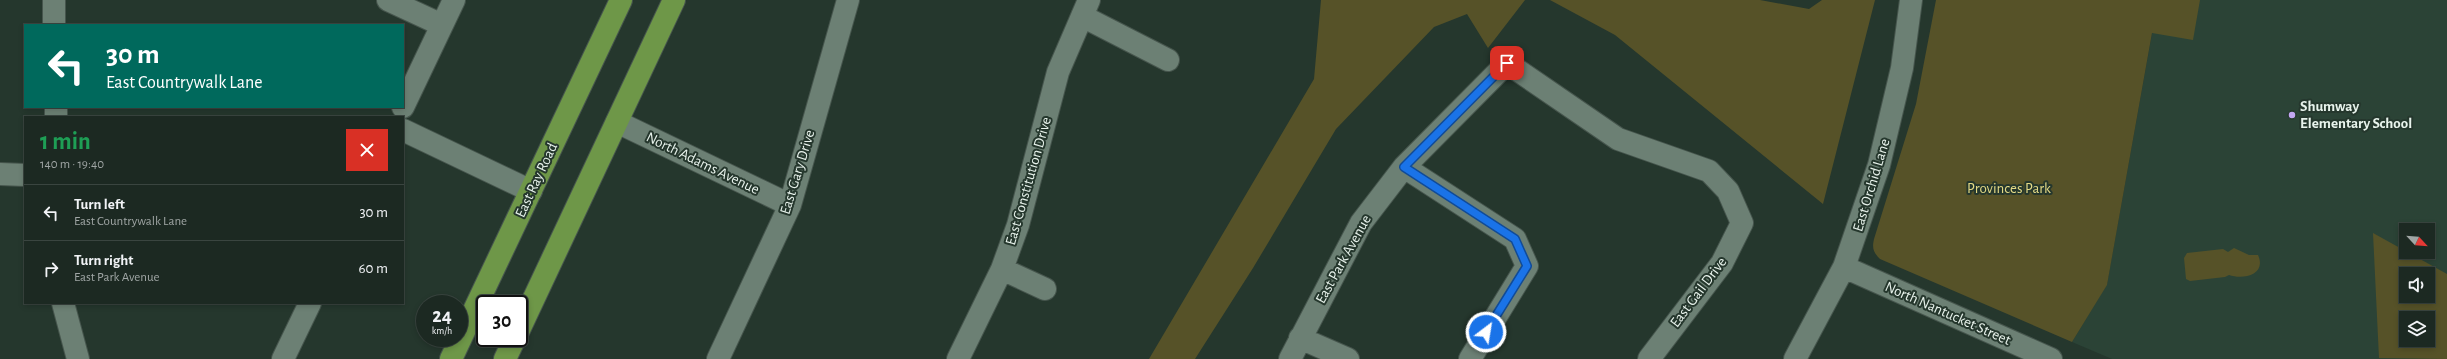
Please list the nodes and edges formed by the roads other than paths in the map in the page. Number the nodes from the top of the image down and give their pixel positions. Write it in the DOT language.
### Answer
graph roads {
  1 [pos="54,0"];
  2 [pos="388,0"];
  3 [pos="454,0"];
  4 [pos="621,0"];
  5 [pos="674,0"];
  6 [pos="848,0"];
  7 [pos="1911,0"];
  8 [pos="1085,8"];
  9 [pos="54,24"];
  10 [pos="442,25"];
  11 [pos="1168,60"];
  12 [pos="404,105"];
  13 [pos="617,122"];
  14 [pos="404,130"];
  15 [pos="1404,167"];
  16 [pos="0,174"];
  17 [pos="24,175"];
  18 [pos="531,190"];
  19 [pos="790,205"];
  20 [pos="1742,223"];
  21 [pos="1844,267"];
  22 [pos="1002,269"];
  23 [pos="1045,289"];
  24 [pos="63,304"];
  25 [pos="310,304"];
  26 [pos="528,311"];
  27 [pos="1300,338"];
  28 [pos="511,347"];
  29 [pos="78,359"];
  30 [pos="283,359"];
  31 [pos="451,359"];
  32 [pos="505,359"];
  33 [pos="718,359"];
  34 [pos="958,359"];
  35 [pos="1290,359"];
  36 [pos="1348,359"];
  37 [pos="1470,359"];
  38 [pos="1650,359"];
  39 [pos="1795,359"];
  40 [pos="2051,359"];
  1 -- 9 [label="street"];
  2 -- 10 [label="street"];
  3 -- 10 [label="street"];
  4 -- 18 [label="main road, East Ray Road"];
  5 -- 13 [label="main road"];
  6 -- 19 [label="street, East Gary Drive"];
  7 -- 21 [label="street, East Orchid Lane"];
  8 -- 11 [label="street"];
  8 -- 22 [label="street, East Constitution Drive"];
  10 -- 12 [label="street"];
  13 -- 19 [label="street, North Adams Avenue"];
  13 -- 26 [label="main road"];
  14 -- 18 [label="street"];
  15 -- 20 [label="street, East Park Avenue"];
  15 -- 27 [label="street, East Park Avenue"];
  15 -- 37 [label="street"];
  16 -- 17 [label="street"];
  18 -- 31 [label="main road, East Ray Road"];
  19 -- 33 [label="street, East Gary Drive"];
  20 -- 38 [label="street, East Gail Drive"];
  21 -- 39 [label="street, East Orchid Lane"];
  21 -- 40 [label="street, North Nantucket Street"];
  22 -- 23 [label="street"];
  22 -- 34 [label="street, East Constitution Drive"];
  24 -- 29 [label="street"];
  25 -- 30 [label="street"];
  27 -- 35 [label="street, East Park Avenue"];
  27 -- 36 [label="street"];
  28 -- 32 [label="main road"];
}
